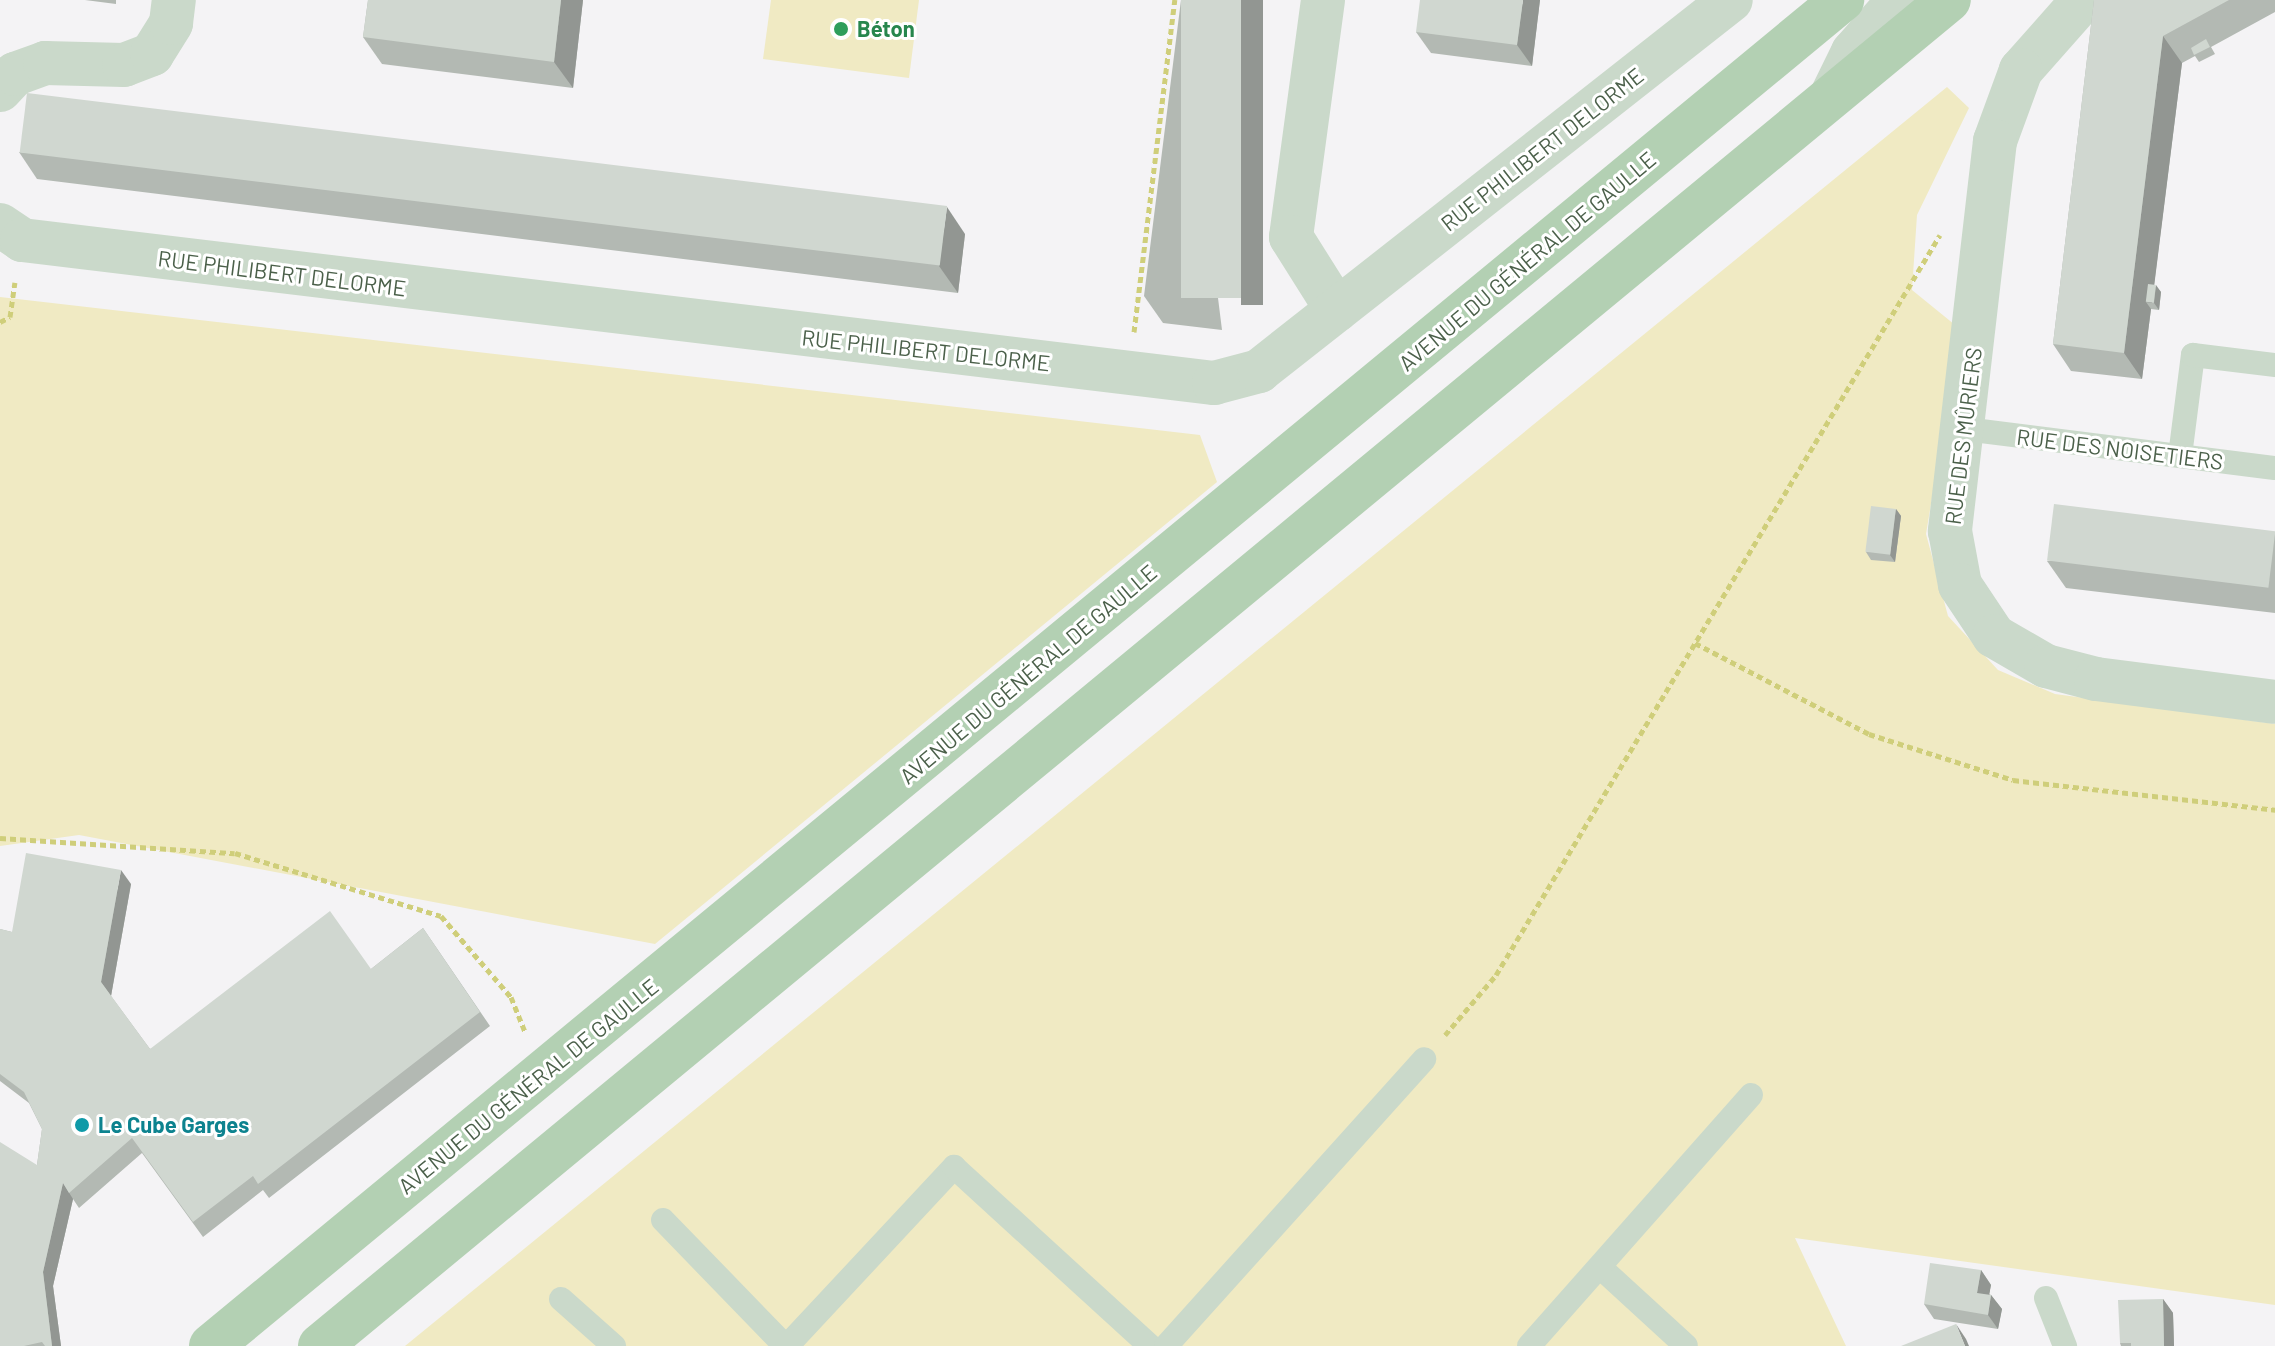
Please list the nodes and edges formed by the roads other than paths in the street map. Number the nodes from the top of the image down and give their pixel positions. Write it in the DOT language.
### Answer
graph roads {
  1 [pos="174,0"];
  2 [pos="1323,0"];
  3 [pos="1731,0"];
  4 [pos="1842,0"];
  5 [pos="1899,0"];
  6 [pos="1949,0"];
  7 [pos="2083,0"];
  8 [pos="0,90"];
  9 [pos="1832,95"];
  10 [pos="0,225"];
  11 [pos="1337,310"];
  12 [pos="2275,365"];
  13 [pos="1965,429"];
  14 [pos="2180,456"];
  15 [pos="2275,468"];
  16 [pos="2275,702"];
  17 [pos="1424,1059"];
  18 [pos="1751,1095"];
  19 [pos="663,1220"];
  20 [pos="1601,1268"];
  21 [pos="2046,1298"];
  22 [pos="561,1299"];
  23 [pos="211,1346"];
  24 [pos="320,1346"];
  25 [pos="614,1346"];
  26 [pos="786,1346"];
  27 [pos="1150,1346"];
  28 [pos="1166,1346"];
  29 [pos="1529,1346"];
  30 [pos="1686,1346"];
  31 [pos="2065,1346"];
  1 -- 8 [label="street"];
  2 -- 11 [label="street"];
  3 -- 11 [label="street, RUE PHILIBERT DELORME"];
  4 -- 23 [label="main road, AVENUE DU GÉNÉRAL DE GAULLE"];
  5 -- 9 [label="street"];
  6 -- 9 [label="main road"];
  7 -- 13 [label="street, RUE DES MÛRIERS"];
  9 -- 24 [label="main road"];
  10 -- 11 [label="street, RUE PHILIBERT DELORME"];
  12 -- 14 [label="lane"];
  13 -- 14 [label="lane, RUE DES NOISETIERS"];
  13 -- 16 [label="street, RUE DES MÛRIERS"];
  14 -- 15 [label="lane, RUE DES NOISETIERS"];
  17 -- 28 [label="lane"];
  18 -- 20 [label="lane"];
  19 -- 26 [label="lane"];
  20 -- 29 [label="lane"];
  20 -- 30 [label="lane"];
  21 -- 31 [label="lane"];
  22 -- 25 [label="lane"];
  26 -- 27 [label="lane"];
}
